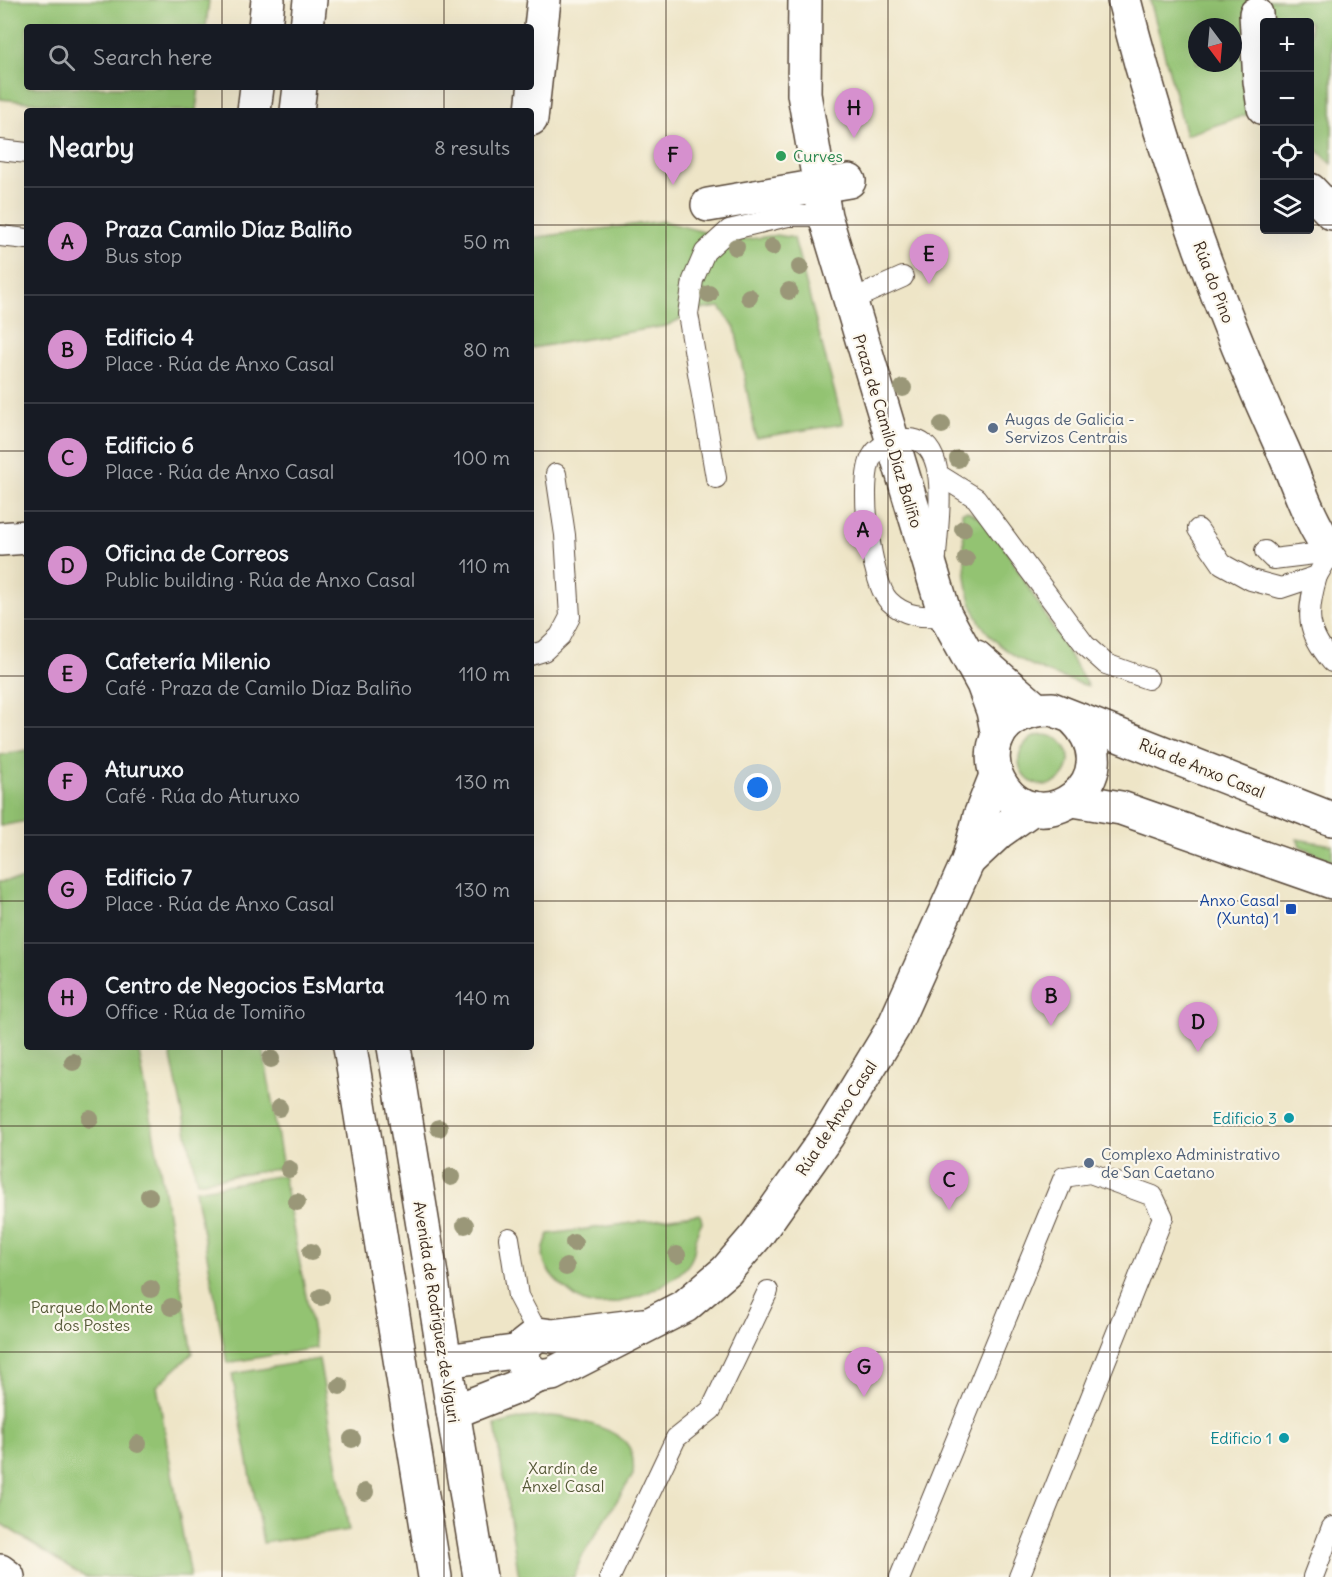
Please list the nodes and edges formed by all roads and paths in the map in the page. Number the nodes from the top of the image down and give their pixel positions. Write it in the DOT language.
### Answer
graph roads {
  1 [pos="268,0"];
  2 [pos="310,0"];
  3 [pos="544,0"];
  4 [pos="805,0"];
  5 [pos="1124,0"];
  6 [pos="1256,14"];
  7 [pos="265,24"];
  8 [pos="307,24"];
  9 [pos="1260,81"];
  10 [pos="257,90"];
  11 [pos="300,90"];
  12 [pos="254,108"];
  13 [pos="297,108"];
  14 [pos="532,108"];
  15 [pos="0,150"];
  16 [pos="24,153"];
  17 [pos="831,194"];
  18 [pos="1314,194"];
  19 [pos="708,206"];
  20 [pos="1332,213"];
  21 [pos="0,236"];
  22 [pos="24,239"];
  23 [pos="903,277"];
  24 [pos="849,301"];
  25 [pos="891,441"];
  26 [pos="556,474"];
  27 [pos="939,475"];
  28 [pos="716,478"];
  29 [pos="1198,529"];
  30 [pos="24,537"];
  31 [pos="0,539"];
  32 [pos="1265,551"];
  33 [pos="1327,560"];
  34 [pos="935,584"];
  35 [pos="953,628"];
  36 [pos="534,654"];
  37 [pos="1332,662"];
  38 [pos="1148,679"];
  39 [pos="1036,709"];
  40 [pos="1072,717"];
  41 [pos="998,736"];
  42 [pos="996,776"];
  43 [pos="1073,800"];
  44 [pos="1033,808"];
  45 [pos="1332,819"];
  46 [pos="969,861"];
  47 [pos="1332,882"];
  48 [pos="350,1050"];
  49 [pos="394,1050"];
  50 [pos="509,1238"];
  51 [pos="768,1291"];
  52 [pos="542,1353"];
  53 [pos="446,1361"];
  54 [pos="453,1412"];
  55 [pos="1332,1527"];
  56 [pos="0,1571"];
  57 [pos="8,1577"];
  58 [pos="435,1577"];
  59 [pos="480,1577"];
  60 [pos="610,1577"];
  61 [pos="900,1577"];
  62 [pos="1019,1577"];
  63 [pos="1313,1577"];
  1 -- 7 [label="street"];
  2 -- 8 [label="street"];
  3 -- 14 [label="street"];
  4 -- 17 [label="street, Praza de Camilo Díaz Baliño"];
  5 -- 33 [label="street, Rúa do Pino"];
  6 -- 9 [label="street"];
  10 -- 12 [label="street"];
  11 -- 13 [label="street"];
  15 -- 16 [label="lane"];
  17 -- 19 [label="street"];
  17 -- 24 [label="street, Praza de Camilo Díaz Baliño"];
  17 -- 28 [label="lane"];
  18 -- 20 [label="street"];
  21 -- 22 [label="lane"];
  23 -- 24 [label="lane"];
  24 -- 25 [label="street, Praza de Camilo Díaz Baliño"];
  25 -- 27 [label="lane"];
  25 -- 34 [label="street, Praza de Camilo Díaz Baliño"];
  25 -- 35 [label="lane"];
  26 -- 36 [label="lane"];
  27 -- 34 [label="lane"];
  27 -- 38 [label="lane"];
  29 -- 33 [label="lane"];
  30 -- 31 [label="street"];
  32 -- 33 [label="lane"];
  33 -- 37 [label="lane"];
  34 -- 35 [label="street, Praza de Camilo Díaz Baliño"];
  35 -- 39 [label="street, Praza de Camilo Díaz Baliño"];
  35 -- 41 [label="street, Praza de Camilo Díaz Baliño"];
  39 -- 40 [label="street, Rúa de Anxo Casal"];
  39 -- 41 [label="street"];
  40 -- 43 [label="street"];
  40 -- 45 [label="street, Rúa de Anxo Casal"];
  41 -- 42 [label="street, Rúa de Anxo Casal"];
  42 -- 44 [label="street"];
  42 -- 46 [label="street, Rúa de Anxo Casal"];
  43 -- 44 [label="street, Rúa de Anxo Casal"];
  43 -- 47 [label="street, Rúa de Anxo Casal"];
  44 -- 46 [label="street, Rúa de Anxo Casal"];
  46 -- 52 [label="street, Rúa de Anxo Casal"];
  48 -- 58 [label="street"];
  49 -- 53 [label="street, Avenida de Rodríguez de Viguri"];
  50 -- 52 [label="lane"];
  51 -- 60 [label="lane"];
  52 -- 53 [label="street"];
  52 -- 54 [label="street, Rúa de Anxo Casal"];
  53 -- 54 [label="street, Avenida de Rodríguez de Viguri"];
  54 -- 59 [label="street, Avenida de Rodríguez de Viguri"];
  55 -- 63 [label="lane"];
  56 -- 57 [label="street"];
  61 -- 62 [label="lane"];
}
